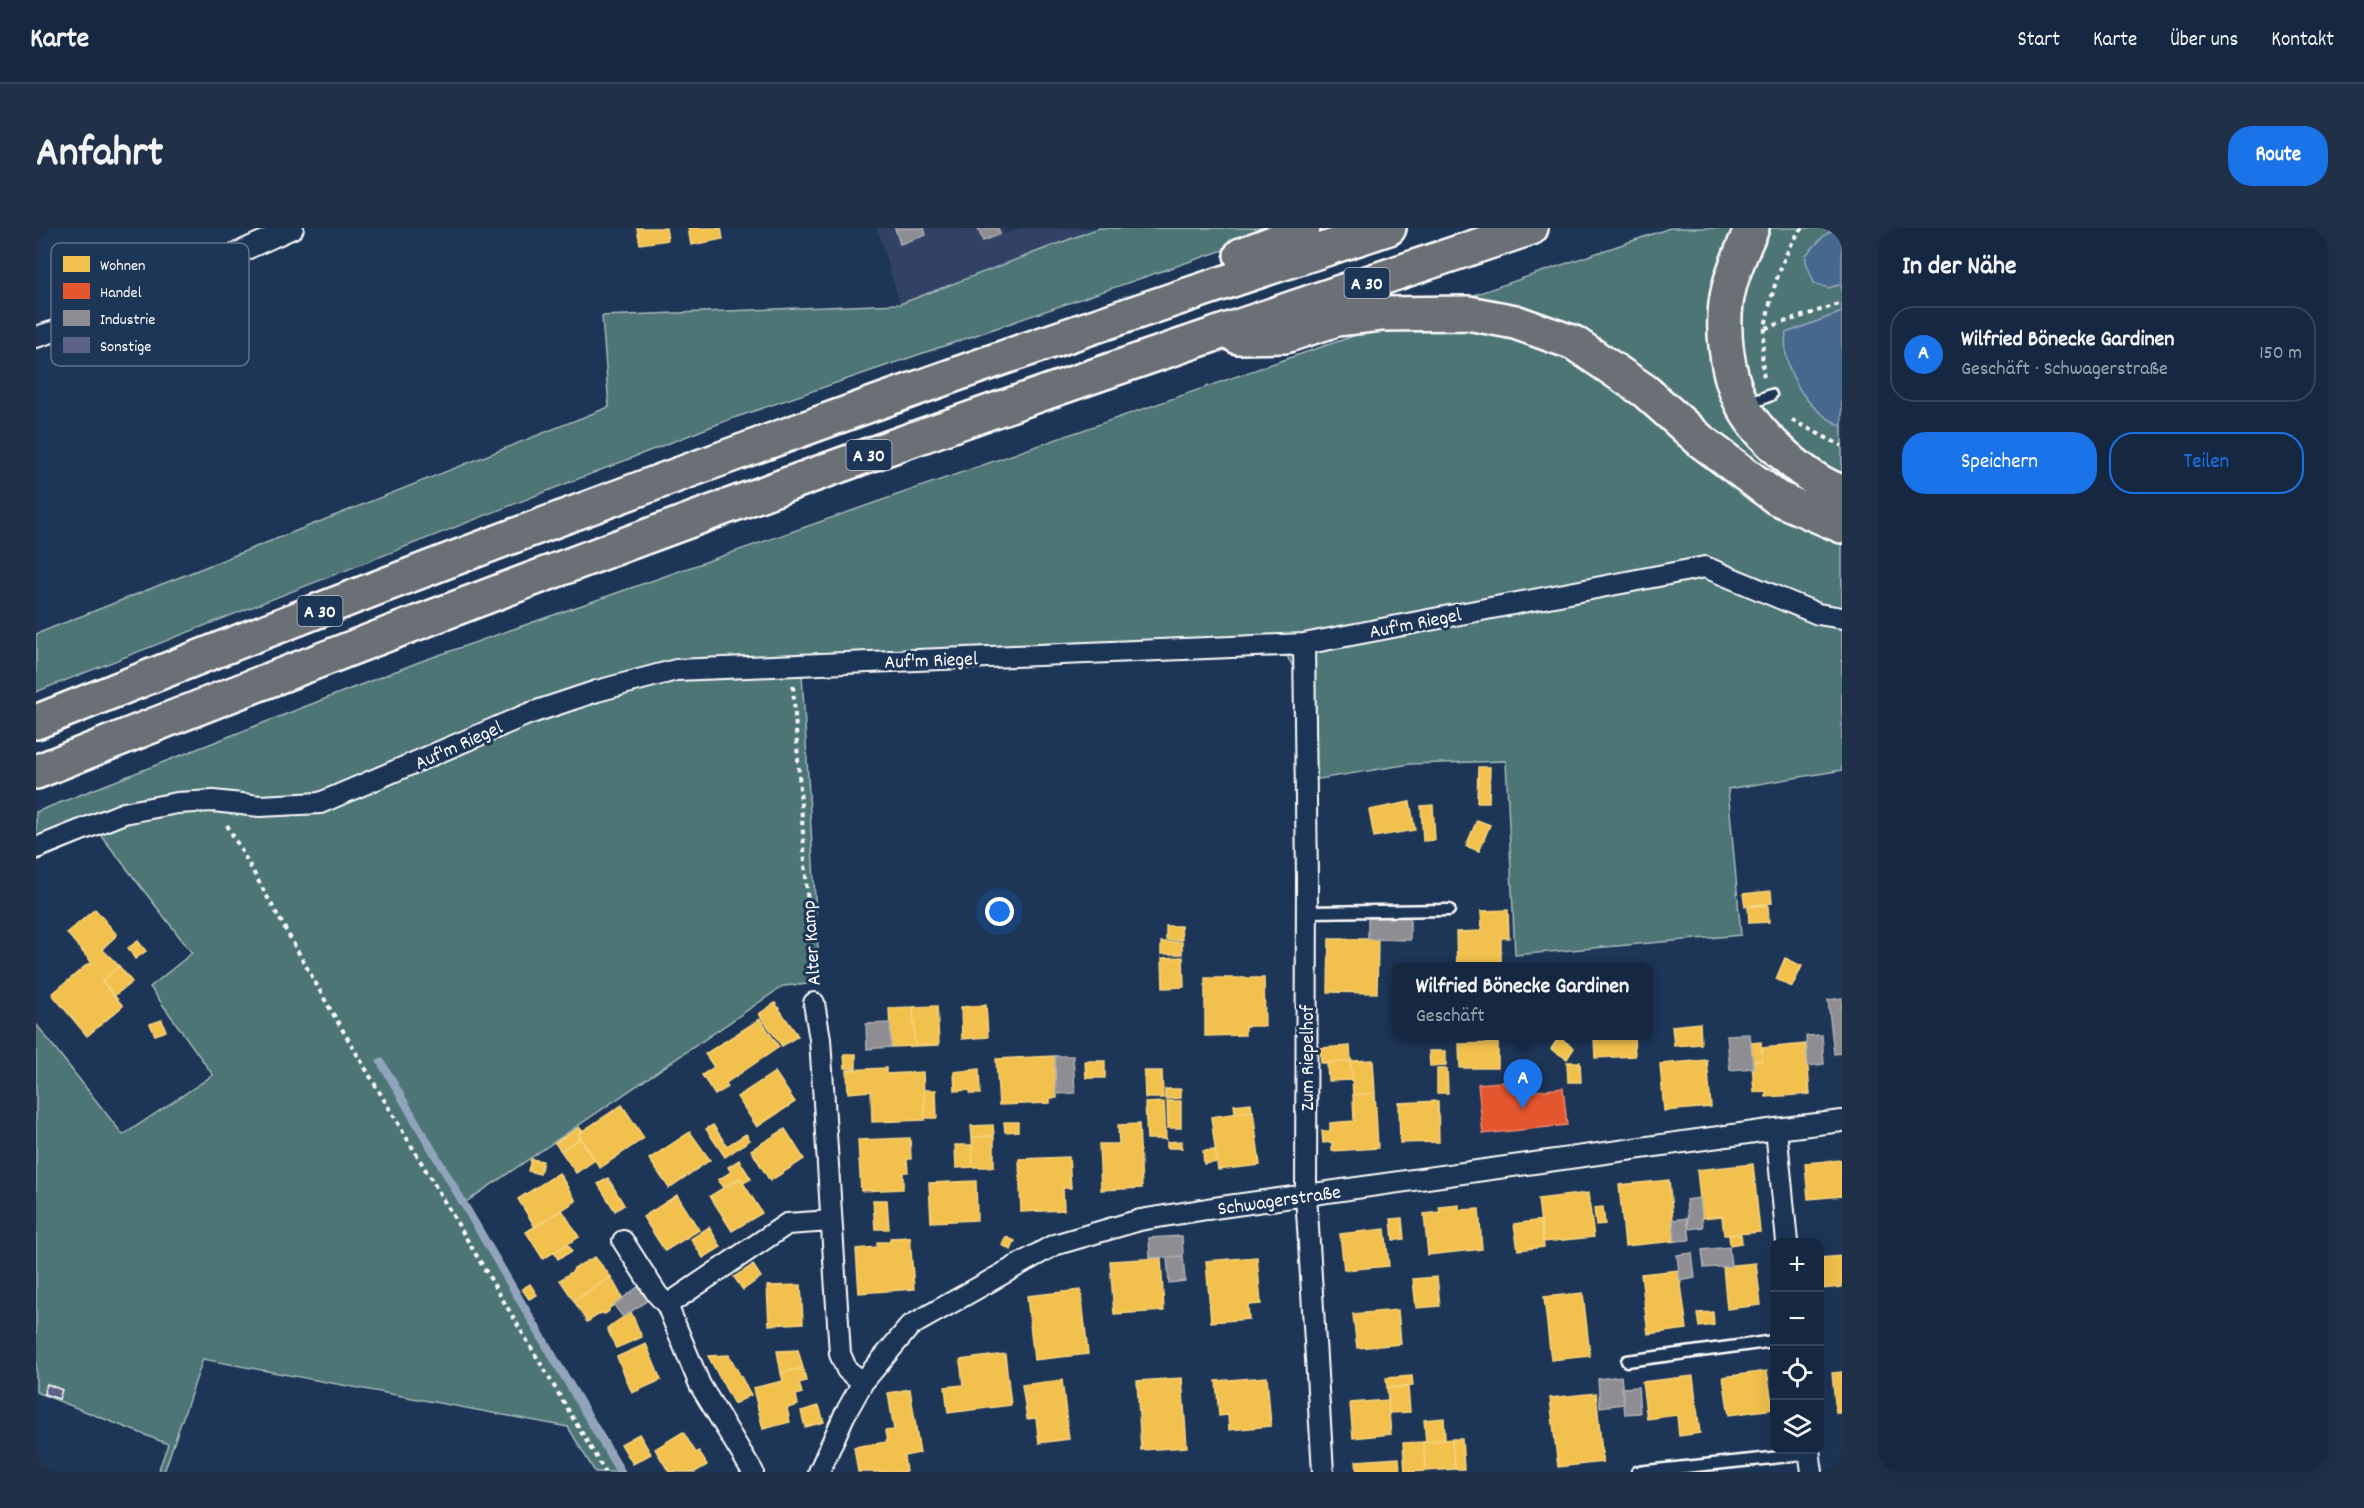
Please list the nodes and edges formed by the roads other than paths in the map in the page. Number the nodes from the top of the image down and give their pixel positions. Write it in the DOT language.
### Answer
graph roads {
  1 [pos="293,228"];
  2 [pos="1303,228"];
  3 [pos="1389,228"];
  4 [pos="1531,228"];
  5 [pos="1752,228"];
  6 [pos="249,248"];
  7 [pos="1207,288"];
  8 [pos="51,332"];
  9 [pos="36,337"];
  10 [pos="1203,339"];
  11 [pos="1842,492"];
  12 [pos="1842,526"];
  13 [pos="1842,618"];
  14 [pos="1304,644"];
  15 [pos="36,722"];
  16 [pos="36,772"];
  17 [pos="36,848"];
  18 [pos="1449,910"];
  19 [pos="1307,912"];
  20 [pos="814,1003"];
  21 [pos="1842,1121"];
  22 [pos="1776,1129"];
  23 [pos="1306,1195"];
  24 [pos="831,1221"];
  25 [pos="1787,1238"];
  26 [pos="623,1241"];
  27 [pos="667,1305"];
  28 [pos="1770,1342"];
  29 [pos="1627,1361"];
  30 [pos="863,1382"];
  31 [pos="1810,1458"];
  32 [pos="753,1472"];
  33 [pos="819,1472"];
  34 [pos="1323,1472"];
  35 [pos="1637,1472"];
  1 -- 6 [label="street"];
  2 -- 7 [label="highway"];
  3 -- 7 [label="highway, A 30"];
  4 -- 10 [label="highway, A 30"];
  5 -- 11 [label="highway"];
  7 -- 15 [label="highway, A 30"];
  8 -- 9 [label="street"];
  10 -- 12 [label="highway"];
  10 -- 16 [label="highway, A 30"];
  13 -- 14 [label="street, Auf'm Riegel"];
  14 -- 17 [label="street, Auf'm Riegel"];
  14 -- 19 [label="street, Zum Riepelhof"];
  18 -- 19 [label="lane"];
  19 -- 23 [label="street, Zum Riepelhof"];
  20 -- 24 [label="street, Alter Kamp"];
  21 -- 22 [label="street, Schwagerstraße"];
  22 -- 23 [label="street, Schwagerstraße"];
  22 -- 25 [label="street"];
  23 -- 30 [label="street, Schwagerstraße"];
  23 -- 34 [label="street, Zum Riepelhof"];
  24 -- 27 [label="street"];
  24 -- 30 [label="street, Alter Kamp"];
  26 -- 27 [label="street"];
  27 -- 32 [label="street"];
  28 -- 29 [label="lane"];
  30 -- 33 [label="street, Schwagerstraße"];
  31 -- 35 [label="lane"];
}
